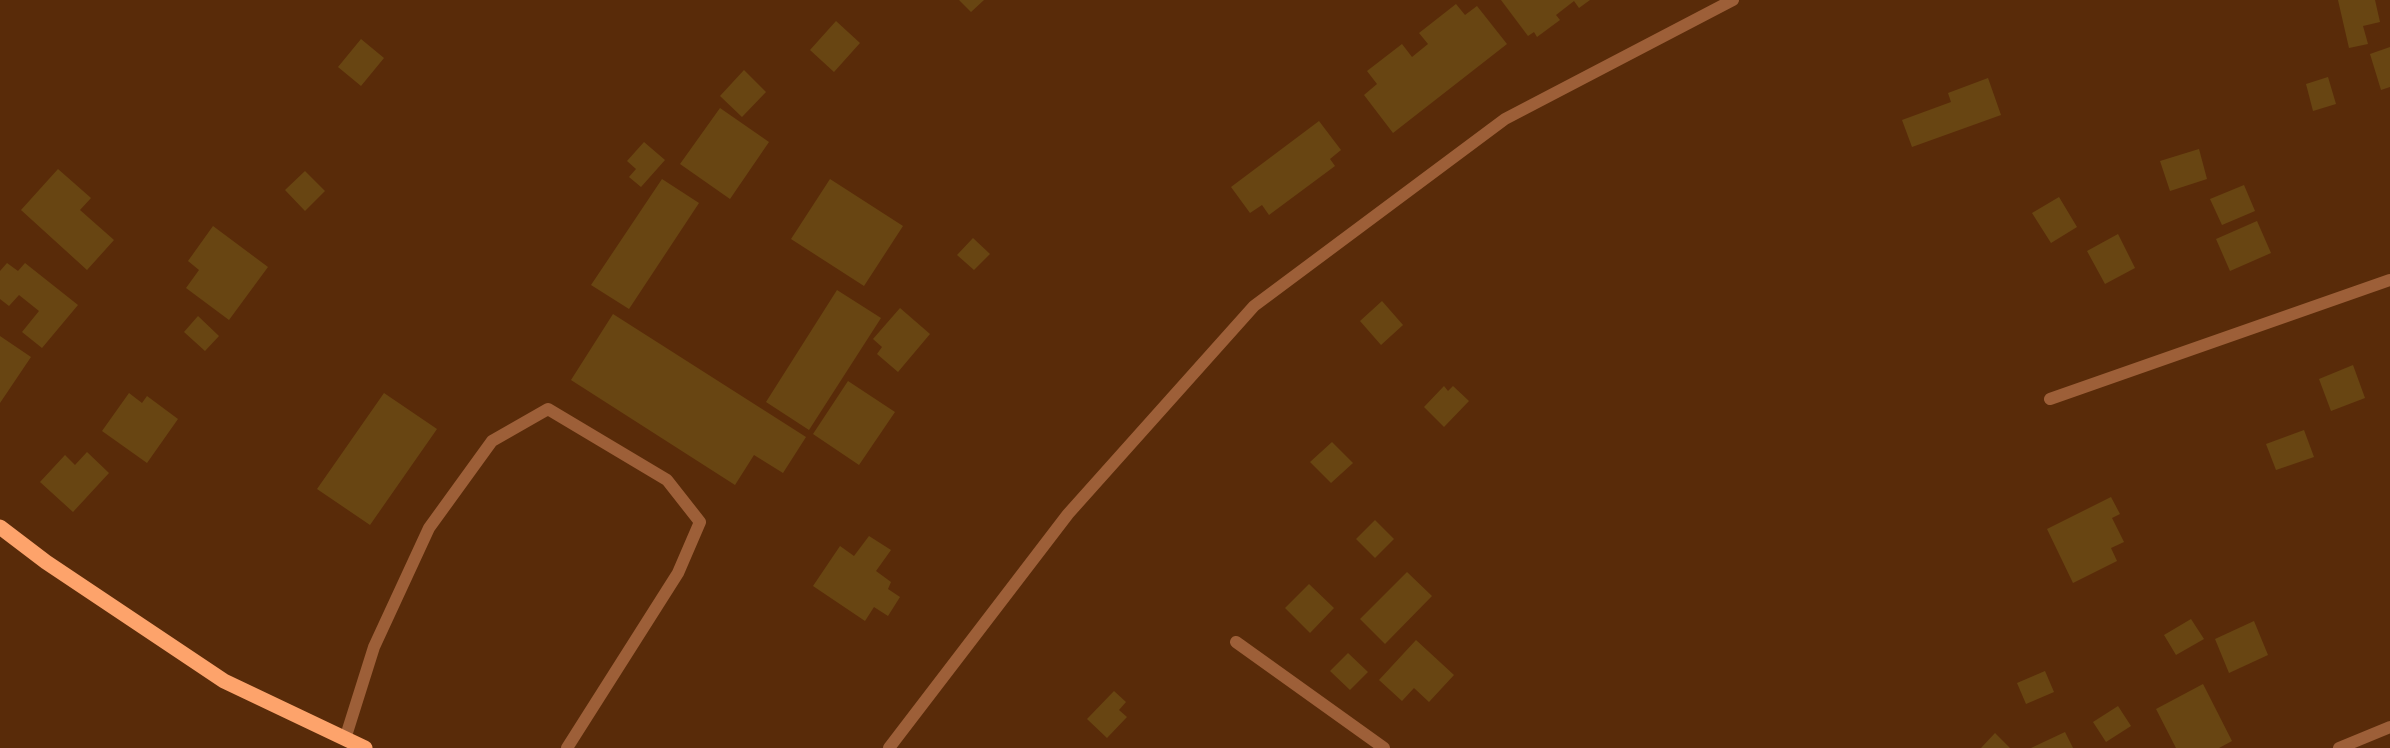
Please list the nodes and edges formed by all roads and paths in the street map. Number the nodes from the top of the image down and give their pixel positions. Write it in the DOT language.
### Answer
graph roads {
  1 [pos="1732,0"];
  2 [pos="2390,280"];
  3 [pos="2050,399"];
  4 [pos="0,527"];
  5 [pos="1236,642"];
  6 [pos="2390,727"];
  7 [pos="345,738"];
  8 [pos="365,748"];
  9 [pos="566,748"];
  10 [pos="889,748"];
  11 [pos="1384,748"];
  12 [pos="2339,748"];
  1 -- 10 [label="street"];
  2 -- 3 [label="street"];
  4 -- 7 [label="highway"];
  5 -- 11 [label="street"];
  6 -- 12 [label="street"];
  7 -- 8 [label="highway"];
  7 -- 9 [label="street"];
}
